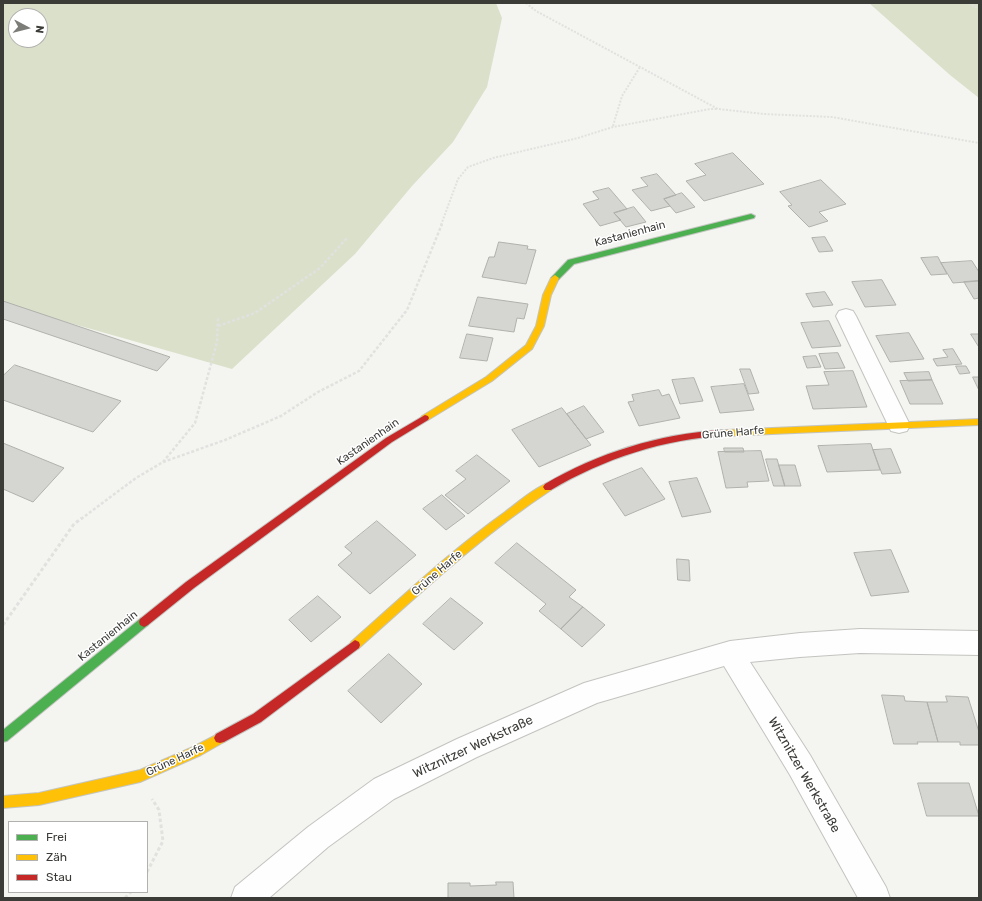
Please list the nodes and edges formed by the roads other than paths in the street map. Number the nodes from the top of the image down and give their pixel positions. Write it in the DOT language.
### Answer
graph roads {
  1 [pos="751,216"];
  2 [pos="846,316"];
  3 [pos="979,422"];
  4 [pos="899,425"];
  5 [pos="979,643"];
  6 [pos="730,653"];
  7 [pos="3,737"];
  8 [pos="3,802"];
  9 [pos="246,898"];
  10 [pos="875,898"];
  1 -- 7 [label="street, Kastanienhain"];
  2 -- 4 [label="street"];
  3 -- 4 [label="street, Grüne Harfe"];
  4 -- 8 [label="street, Grüne Harfe"];
  5 -- 6 [label="street, Witznitzer Werkstraße"];
  6 -- 9 [label="street, Witznitzer Werkstraße"];
  6 -- 10 [label="street, Witznitzer Werkstraße"];
}
